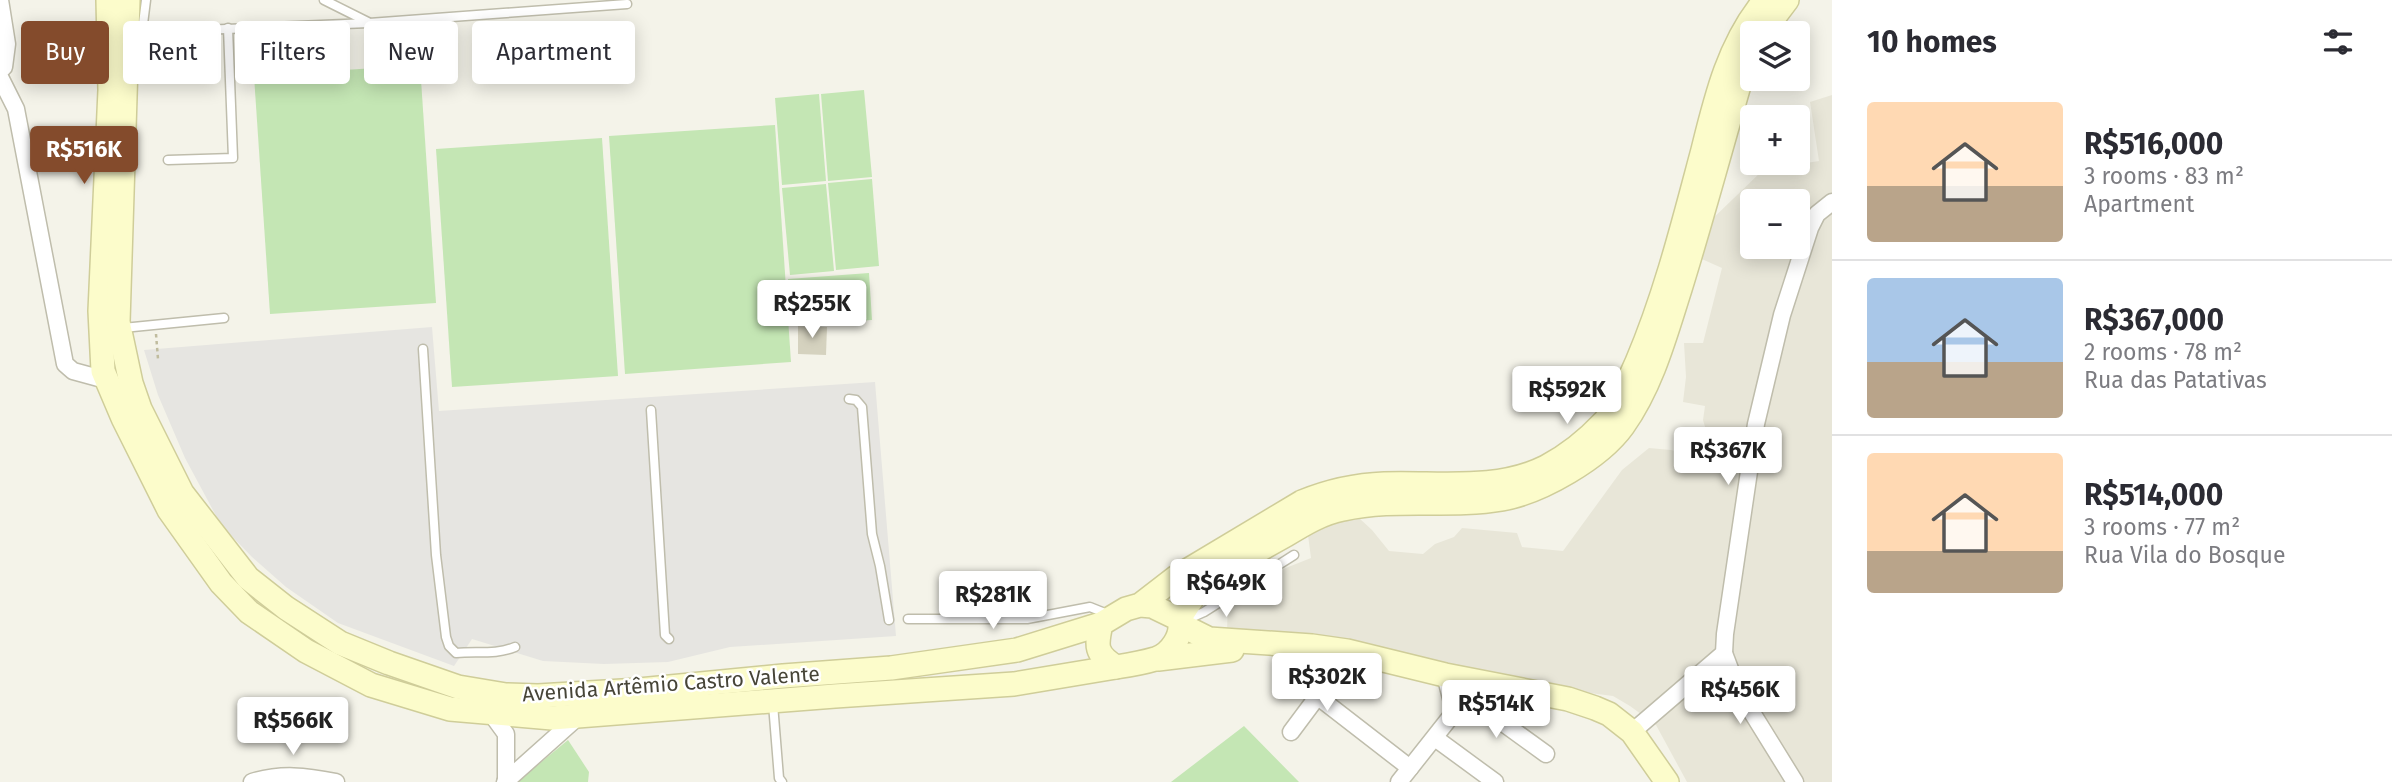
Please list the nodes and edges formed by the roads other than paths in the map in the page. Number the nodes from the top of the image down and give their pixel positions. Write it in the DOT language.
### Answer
graph roads {
  1 [pos="0,0"];
  2 [pos="108,0"];
  3 [pos="128,0"];
  4 [pos="146,0"];
  5 [pos="324,0"];
  6 [pos="1765,0"];
  7 [pos="1787,0"];
  8 [pos="629,1"];
  9 [pos="133,21"];
  10 [pos="139,21"];
  11 [pos="365,21"];
  12 [pos="393,21"];
  13 [pos="1771,21"];
  14 [pos="364,23"];
  15 [pos="221,28"];
  16 [pos="228,28"];
  17 [pos="0,70"];
  18 [pos="0,77"];
  19 [pos="1740,83"];
  20 [pos="133,84"];
  21 [pos="168,160"];
  22 [pos="1832,202"];
  23 [pos="225,318"];
  24 [pos="118,328"];
  25 [pos="423,349"];
  26 [pos="105,376"];
  27 [pos="849,399"];
  28 [pos="651,410"];
  29 [pos="1294,555"];
  30 [pos="1140,605"];
  31 [pos="908,619"];
  32 [pos="889,620"];
  33 [pos="1107,620"];
  34 [pos="1180,622"];
  35 [pos="668,639"];
  36 [pos="1262,643"];
  37 [pos="514,647"];
  38 [pos="1724,653"];
  39 [pos="1158,659"];
  40 [pos="1116,667"];
  41 [pos="1335,673"];
  42 [pos="1445,675"];
  43 [pos="1317,696"];
  44 [pos="773,701"];
  45 [pos="1454,706"];
  46 [pos="490,712"];
  47 [pos="580,716"];
  48 [pos="1291,732"];
  49 [pos="1632,732"];
  50 [pos="1435,738"];
  51 [pos="1546,754"];
  52 [pos="1409,768"];
  53 [pos="252,782"];
  54 [pos="336,782"];
  55 [pos="506,782"];
  56 [pos="782,782"];
  57 [pos="1399,782"];
  58 [pos="1495,782"];
  59 [pos="1667,782"];
  60 [pos="1795,782"];
  1 -- 17 [label="street"];
  2 -- 26 [label="main road"];
  3 -- 9 [label="main road, Avenida Artêmio Castro Valente"];
  4 -- 10 [label="lane"];
  5 -- 11 [label="lane"];
  6 -- 30 [label="main road"];
  7 -- 13 [label="main road"];
  8 -- 12 [label="lane"];
  14 -- 16 [label="lane"];
  15 -- 16 [label="lane"];
  16 -- 21 [label="lane"];
  18 -- 26 [label="street"];
  19 -- 34 [label="main road"];
  20 -- 24 [label="main road, Avenida Artêmio Castro Valente"];
  22 -- 38 [label="street"];
  23 -- 24 [label="lane"];
  24 -- 33 [label="main road, Avenida Artêmio Castro Valente"];
  25 -- 37 [label="lane"];
  26 -- 46 [label="main road"];
  27 -- 32 [label="lane"];
  28 -- 35 [label="lane"];
  29 -- 34 [label="lane"];
  30 -- 33 [label="main road"];
  30 -- 34 [label="main road"];
  31 -- 33 [label="lane"];
  33 -- 40 [label="main road"];
  34 -- 36 [label="main road"];
  34 -- 39 [label="main road"];
  36 -- 39 [label="main road"];
  36 -- 42 [label="main road"];
  38 -- 49 [label="street"];
  38 -- 60 [label="street"];
  39 -- 40 [label="main road"];
  40 -- 44 [label="main road"];
  41 -- 43 [label="street"];
  42 -- 45 [label="street"];
  42 -- 49 [label="main road"];
  43 -- 48 [label="street"];
  43 -- 52 [label="street"];
  44 -- 47 [label="main road"];
  44 -- 56 [label="lane"];
  45 -- 50 [label="street"];
  45 -- 51 [label="street"];
  46 -- 47 [label="main road"];
  46 -- 55 [label="street"];
  47 -- 55 [label="street"];
  49 -- 59 [label="main road"];
  50 -- 52 [label="street"];
  50 -- 58 [label="street"];
  52 -- 57 [label="street"];
  53 -- 54 [label="street"];
}
